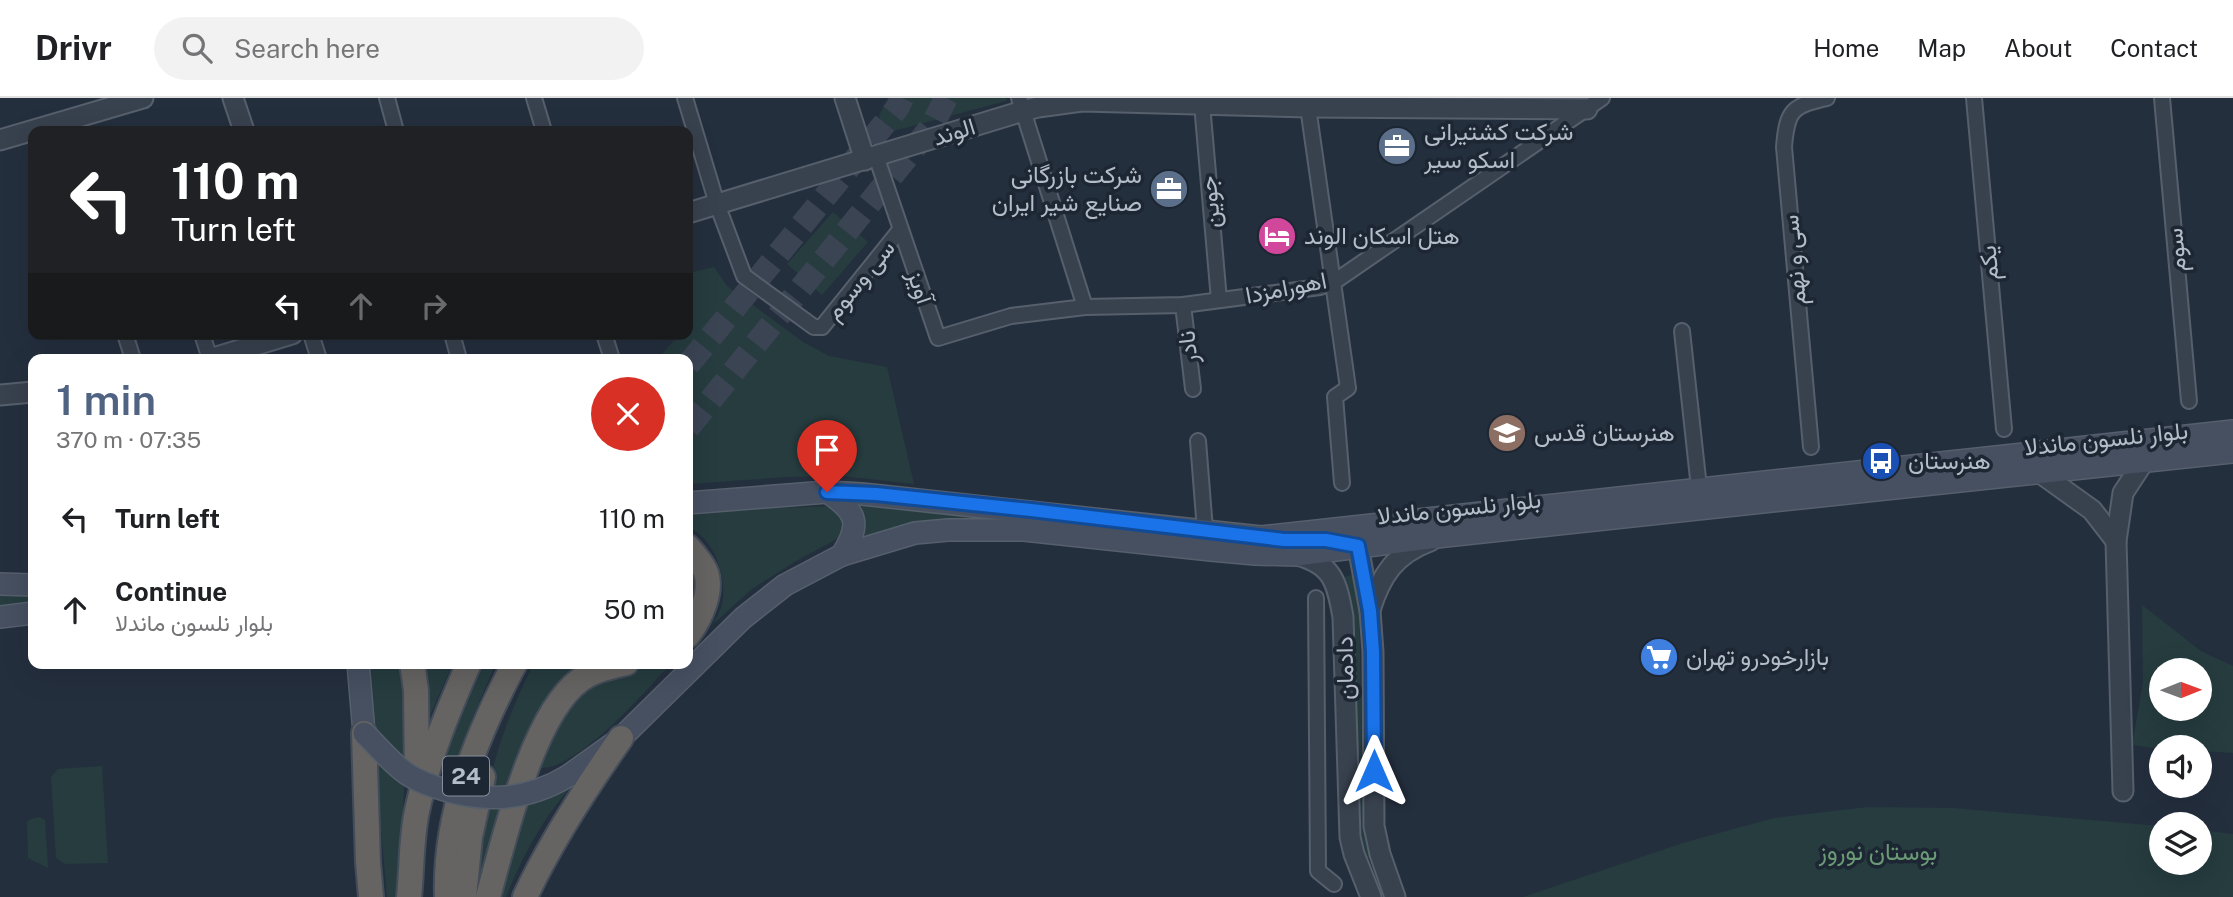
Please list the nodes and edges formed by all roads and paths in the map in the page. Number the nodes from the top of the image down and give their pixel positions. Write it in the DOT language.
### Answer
graph roads {
  1 [pos="143,98"];
  2 [pos="233,98"];
  3 [pos="387,98"];
  4 [pos="534,98"];
  5 [pos="685,98"];
  6 [pos="845,98"];
  7 [pos="858,98"];
  8 [pos="1827,98"];
  9 [pos="1974,98"];
  10 [pos="2162,98"];
  11 [pos="1467,102"];
  12 [pos="1021,104"];
  13 [pos="1202,104"];
  14 [pos="1595,104"];
  15 [pos="1308,107"];
  16 [pos="38,126"];
  17 [pos="242,126"];
  18 [pos="395,126"];
  19 [pos="542,126"];
  20 [pos="28,129"];
  21 [pos="4,135"];
  22 [pos="870,158"];
  23 [pos="717,204"];
  24 [pos="693,211"];
  25 [pos="900,230"];
  26 [pos="1334,282"];
  27 [pos="1219,300"];
  28 [pos="1183,305"];
  29 [pos="1086,307"];
  30 [pos="1682,331"];
  31 [pos="937,338"];
  32 [pos="261,340"];
  33 [pos="274,340"];
  34 [pos="249,348"];
  35 [pos="228,354"];
  36 [pos="1193,389"];
  37 [pos="28,393"];
  38 [pos="0,395"];
  39 [pos="2189,401"];
  40 [pos="2004,429"];
  41 [pos="2233,431"];
  42 [pos="1198,441"];
  43 [pos="1811,447"];
  44 [pos="2233,452"];
  45 [pos="2144,461"];
  46 [pos="2039,472"];
  47 [pos="1342,483"];
  48 [pos="1699,488"];
  49 [pos="827,492"];
  50 [pos="693,503"];
  51 [pos="982,506"];
  52 [pos="1030,521"];
  53 [pos="979,529"];
  54 [pos="1205,530"];
  55 [pos="1445,536"];
  56 [pos="1261,537"];
  57 [pos="2116,541"];
  58 [pos="1358,546"];
  59 [pos="693,554"];
  60 [pos="842,555"];
  61 [pos="1297,555"];
  62 [pos="0,584"];
  63 [pos="28,585"];
  64 [pos="1316,598"];
  65 [pos="1370,611"];
  66 [pos="28,614"];
  67 [pos="0,617"];
  68 [pos="693,628"];
  69 [pos="359,669"];
  70 [pos="413,669"];
  71 [pos="466,669"];
  72 [pos="512,669"];
  73 [pos="518,669"];
  74 [pos="602,669"];
  75 [pos="693,669"];
  76 [pos="693,669"];
  77 [pos="364,733"];
  78 [pos="621,738"];
  79 [pos="2123,791"];
  80 [pos="416,813"];
  81 [pos="1334,884"];
  82 [pos="1384,896"];
  83 [pos="371,897"];
  84 [pos="409,897"];
  85 [pos="447,897"];
  86 [pos="464,897"];
  87 [pos="488,897"];
  88 [pos="525,897"];
  1 -- 16 [label="street"];
  2 -- 17 [label="street"];
  3 -- 18 [label="street"];
  4 -- 19 [label="street"];
  5 -- 23 [label="street"];
  6 -- 22 [label="street"];
  7 -- 22 [label="street"];
  8 -- 43 [label="street, سی و نهم"];
  9 -- 40 [label="street, یکم"];
  10 -- 39 [label="street, سوم"];
  11 -- 14 [label="street, الوند"];
  11 -- 15 [label="street, الوند"];
  12 -- 13 [label="street, الوند"];
  12 -- 22 [label="street, الوند"];
  12 -- 29 [label="street"];
  13 -- 15 [label="street, الوند"];
  13 -- 27 [label="street, جوین"];
  14 -- 26 [label="street, اهورامزدا"];
  15 -- 26 [label="street"];
  20 -- 21 [label="street"];
  22 -- 23 [label="street, الوند"];
  22 -- 25 [label="street, آویز"];
  23 -- 24 [label="street, الوند"];
  23 -- 25 [label="street, سی وسوم"];
  25 -- 31 [label="street, آویز"];
  26 -- 27 [label="street, اهورامزدا"];
  26 -- 47 [label="street"];
  27 -- 28 [label="street, اهورامزدا"];
  28 -- 29 [label="street, اهورامزدا"];
  28 -- 36 [label="street, نادر"];
  29 -- 31 [label="street, اهورامزدا"];
  30 -- 48 [label="street"];
  32 -- 34 [label="street"];
  33 -- 34 [label="street"];
  34 -- 35 [label="street"];
  37 -- 38 [label="street"];
  41 -- 48 [label="main road, بلوار نلسون ماندلا"];
  42 -- 54 [label="street"];
  44 -- 45 [label="main road, بلوار نلسون ماندلا"];
  45 -- 46 [label="main road, بلوار نلسون ماندلا"];
  45 -- 57 [label="street"];
  46 -- 55 [label="main road, بلوار نلسون ماندلا"];
  46 -- 57 [label="street"];
  48 -- 56 [label="main road, بلوار نلسون ماندلا"];
  49 -- 50 [label="main road, بلوار نلسون ماندلا"];
  49 -- 51 [label="main road, بلوار نلسون ماندلا"];
  49 -- 60 [label="main road"];
  51 -- 52 [label="main road, بلوار نلسون ماندلا"];
  51 -- 53 [label="main road"];
  52 -- 53 [label="main road, بلوار نلسون ماندلا"];
  52 -- 54 [label="main road, بلوار نلسون ماندلا"];
  52 -- 61 [label="main road, بلوار نلسون ماندلا"];
  53 -- 60 [label="main road, بلوار نلسون ماندلا"];
  54 -- 56 [label="main road, بلوار نلسون ماندلا"];
  55 -- 58 [label="main road, بلوار نلسون ماندلا"];
  55 -- 65 [label="street"];
  56 -- 58 [label="main road"];
  57 -- 79 [label="street"];
  58 -- 61 [label="main road, بلوار نلسون ماندلا"];
  58 -- 65 [label="street, دادمان"];
  59 -- 68 [label="highway"];
  60 -- 76 [label="main road, بلوار نلسون ماندلا"];
  61 -- 82 [label="street, دادمان"];
  62 -- 63 [label="main road"];
  64 -- 81 [label="street"];
  65 -- 82 [label="street, دادمان"];
  66 -- 67 [label="main road"];
  69 -- 77 [label="main road"];
  70 -- 80 [label="highway"];
  71 -- 80 [label="highway, 24"];
  72 -- 85 [label="highway, 24"];
  73 -- 86 [label="highway"];
  74 -- 87 [label="highway"];
  75 -- 78 [label="main road, بلوار نلسون ماندلا"];
  77 -- 78 [label="main road, بلوار نلسون ماندلا, bridge"];
  77 -- 83 [label="highway"];
  78 -- 88 [label="highway"];
  80 -- 84 [label="highway, 24"];
}
